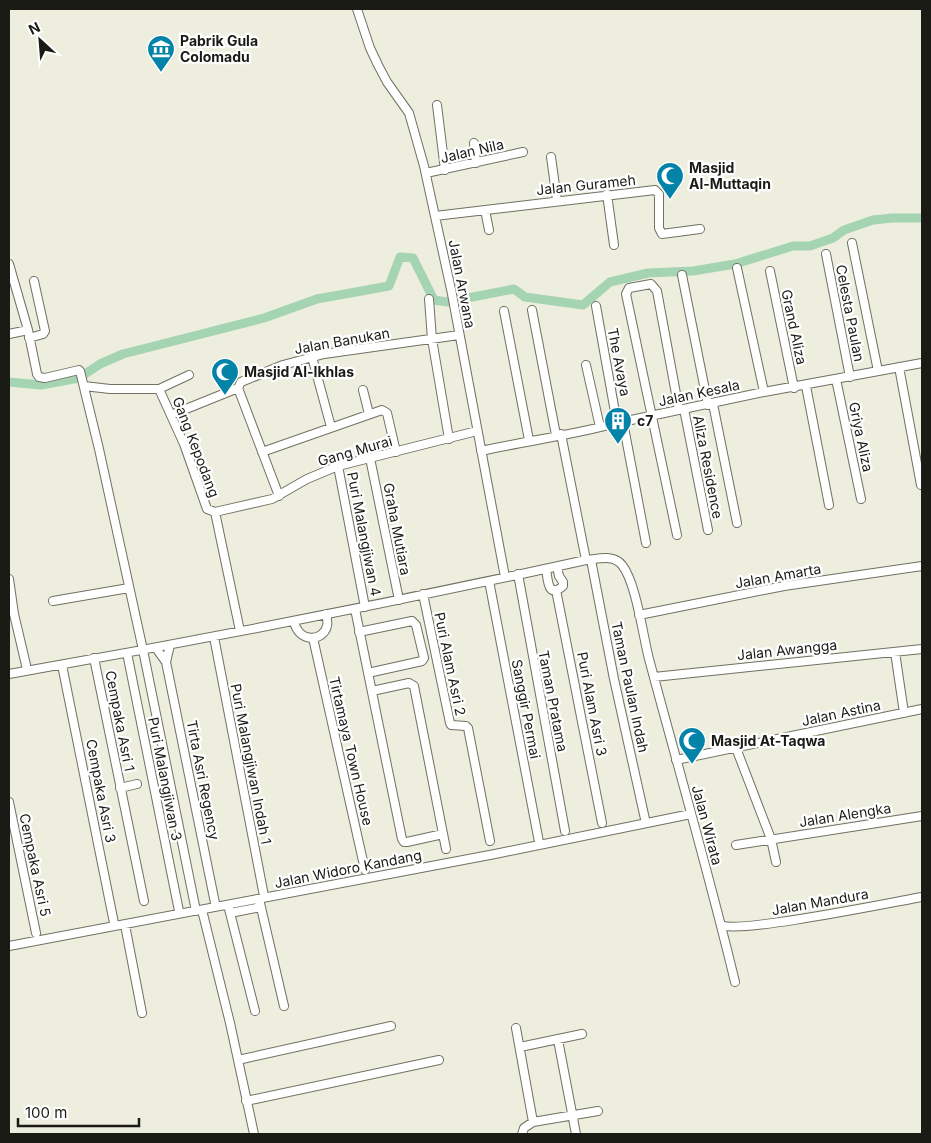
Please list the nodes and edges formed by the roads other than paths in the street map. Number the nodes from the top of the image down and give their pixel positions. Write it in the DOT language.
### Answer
graph roads {
  1 [pos="357,9"];
  2 [pos="437,105"];
  3 [pos="474,143"];
  4 [pos="523,152"];
  5 [pos="551,157"];
  6 [pos="476,162"];
  7 [pos="445,170"];
  8 [pos="426,173"];
  9 [pos="607,194"];
  10 [pos="557,200"];
  11 [pos="484,210"];
  12 [pos="435,216"];
  13 [pos="700,229"];
  14 [pos="489,230"];
  15 [pos="852,243"];
  16 [pos="614,245"];
  17 [pos="826,254"];
  18 [pos="9,266"];
  19 [pos="737,268"];
  20 [pos="770,271"];
  21 [pos="682,275"];
  22 [pos="34,281"];
  23 [pos="12,284"];
  24 [pos="429,299"];
  25 [pos="596,306"];
  26 [pos="532,310"];
  27 [pos="504,311"];
  28 [pos="9,334"];
  29 [pos="28,334"];
  30 [pos="459,335"];
  31 [pos="432,339"];
  32 [pos="312,357"];
  33 [pos="922,363"];
  34 [pos="586,365"];
  35 [pos="899,367"];
  36 [pos="878,371"];
  37 [pos="189,375"];
  38 [pos="850,376"];
  39 [pos="836,379"];
  40 [pos="84,384"];
  41 [pos="806,386"];
  42 [pos="238,388"];
  43 [pos="794,388"];
  44 [pos="159,389"];
  45 [pos="363,390"];
  46 [pos="764,392"];
  47 [pos="711,404"];
  48 [pos="682,410"];
  49 [pos="369,414"];
  50 [pos="171,415"];
  51 [pos="652,416"];
  52 [pos="620,422"];
  53 [pos="331,426"];
  54 [pos="600,427"];
  55 [pos="477,431"];
  56 [pos="559,434"];
  57 [pos="448,439"];
  58 [pos="529,440"];
  59 [pos="481,451"];
  60 [pos="262,452"];
  61 [pos="396,452"];
  62 [pos="371,463"];
  63 [pos="338,466"];
  64 [pos="921,485"];
  65 [pos="279,496"];
  66 [pos="861,499"];
  67 [pos="829,505"];
  68 [pos="214,512"];
  69 [pos="737,523"];
  70 [pos="708,530"];
  71 [pos="677,536"];
  72 [pos="646,542"];
  73 [pos="589,560"];
  74 [pos="922,566"];
  75 [pos="556,567"];
  76 [pos="546,569"];
  77 [pos="518,574"];
  78 [pos="505,578"];
  79 [pos="9,579"];
  80 [pos="489,581"];
  81 [pos="129,588"];
  82 [pos="10,590"];
  83 [pos="556,590"];
  84 [pos="423,594"];
  85 [pos="399,600"];
  86 [pos="53,601"];
  87 [pos="365,607"];
  88 [pos="355,609"];
  89 [pos="12,614"];
  90 [pos="326,614"];
  91 [pos="639,615"];
  92 [pos="294,621"];
  93 [pos="240,631"];
  94 [pos="359,632"];
  95 [pos="214,637"];
  96 [pos="313,638"];
  97 [pos="170,645"];
  98 [pos="156,648"];
  99 [pos="922,649"];
  100 [pos="143,650"];
  101 [pos="127,652"];
  102 [pos="895,652"];
  103 [pos="94,658"];
  104 [pos="166,662"];
  105 [pos="26,665"];
  106 [pos="62,665"];
  107 [pos="368,673"];
  108 [pos="9,674"];
  109 [pos="654,677"];
  110 [pos="372,691"];
  111 [pos="922,709"];
  112 [pos="904,713"];
  113 [pos="736,748"];
  114 [pos="676,760"];
  115 [pos="137,784"];
  116 [pos="120,788"];
  117 [pos="9,802"];
  118 [pos="691,814"];
  119 [pos="922,816"];
  120 [pos="645,819"];
  121 [pos="602,823"];
  122 [pos="565,831"];
  123 [pos="443,834"];
  124 [pos="771,839"];
  125 [pos="490,841"];
  126 [pos="539,842"];
  127 [pos="736,845"];
  128 [pos="446,849"];
  129 [pos="776,862"];
  130 [pos="365,870"];
  131 [pos="922,897"];
  132 [pos="144,901"];
  133 [pos="262,901"];
  134 [pos="215,903"];
  135 [pos="229,909"];
  136 [pos="199,910"];
  137 [pos="179,911"];
  138 [pos="114,923"];
  139 [pos="125,925"];
  140 [pos="721,925"];
  141 [pos="36,933"];
  142 [pos="9,946"];
  143 [pos="735,982"];
  144 [pos="284,1006"];
  145 [pos="255,1011"];
  146 [pos="142,1013"];
  147 [pos="391,1026"];
  148 [pos="516,1028"];
  149 [pos="582,1034"];
  150 [pos="558,1040"];
  151 [pos="520,1047"];
  152 [pos="238,1060"];
  153 [pos="439,1060"];
  154 [pos="246,1101"];
  155 [pos="598,1111"];
  156 [pos="573,1116"];
  157 [pos="533,1122"];
  158 [pos="254,1134"];
  159 [pos="523,1134"];
  160 [pos="576,1134"];
  1 -- 8 [label="street, Jalan Arwana"];
  2 -- 7 [label="street"];
  3 -- 6 [label="street"];
  4 -- 6 [label="street, Jalan Nila"];
  5 -- 10 [label="street"];
  6 -- 7 [label="street, Jalan Nila"];
  7 -- 8 [label="street, Jalan Nila"];
  8 -- 12 [label="street, Jalan Arwana"];
  9 -- 10 [label="street, Jalan Gurameh"];
  9 -- 13 [label="street, Jalan Gurameh"];
  9 -- 16 [label="street"];
  10 -- 11 [label="street, Jalan Gurameh"];
  11 -- 12 [label="street, Jalan Gurameh"];
  11 -- 14 [label="street"];
  12 -- 30 [label="street, Jalan Arwana"];
  15 -- 36 [label="street"];
  17 -- 38 [label="street, Celesta Paulan"];
  18 -- 23 [label="street"];
  19 -- 46 [label="street"];
  20 -- 43 [label="street, Grand Aliza"];
  21 -- 47 [label="street"];
  22 -- 29 [label="street"];
  23 -- 29 [label="street"];
  24 -- 31 [label="street"];
  25 -- 52 [label="street, The Avaya"];
  26 -- 56 [label="street, Taman Paulan Indah"];
  27 -- 58 [label="street"];
  28 -- 29 [label="street"];
  29 -- 40 [label="street"];
  30 -- 31 [label="street, Jalan Banukan"];
  30 -- 55 [label="street, Jalan Arwana"];
  31 -- 32 [label="street, Jalan Banukan"];
  31 -- 57 [label="street"];
  32 -- 42 [label="street, Jalan Banukan"];
  32 -- 53 [label="street"];
  33 -- 35 [label="street, Jalan Kesala"];
  34 -- 54 [label="street"];
  35 -- 36 [label="street, Jalan Kesala"];
  35 -- 64 [label="street"];
  36 -- 38 [label="street, Jalan Kesala"];
  37 -- 44 [label="street, Gang Kepodang"];
  38 -- 39 [label="street, Jalan Kesala"];
  39 -- 41 [label="street, Jalan Kesala"];
  39 -- 66 [label="street, Griya Aliza"];
  40 -- 44 [label="street"];
  40 -- 81 [label="street"];
  41 -- 43 [label="street, Jalan Kesala"];
  41 -- 67 [label="street"];
  42 -- 50 [label="street, Jalan Banukan"];
  42 -- 60 [label="street"];
  43 -- 46 [label="street, Jalan Kesala"];
  44 -- 50 [label="street, Gang Kepodang"];
  45 -- 49 [label="street"];
  46 -- 47 [label="street, Jalan Kesala"];
  47 -- 48 [label="street, Jalan Kesala"];
  47 -- 69 [label="street"];
  48 -- 51 [label="street, Jalan Kesala"];
  48 -- 51 [label="street, Aliza Residence"];
  48 -- 70 [label="street, Aliza Residence"];
  49 -- 53 [label="street"];
  49 -- 61 [label="street"];
  50 -- 68 [label="street, Gang Kepodang"];
  51 -- 52 [label="street, Jalan Kesala"];
  51 -- 71 [label="street"];
  52 -- 54 [label="street, Jalan Kesala"];
  52 -- 72 [label="street, The Avaya"];
  53 -- 60 [label="street"];
  54 -- 56 [label="street, Jalan Kesala"];
  55 -- 57 [label="street, Gang Murai"];
  55 -- 59 [label="street, Jalan Arwana"];
  56 -- 58 [label="street, Jalan Kesala"];
  56 -- 73 [label="street, Taman Paulan Indah"];
  57 -- 61 [label="street, Gang Murai"];
  58 -- 59 [label="street, Jalan Kesala"];
  59 -- 78 [label="street, Jalan Arwana"];
  60 -- 65 [label="street"];
  61 -- 63 [label="street, Gang Murai"];
  62 -- 85 [label="street, Graha Mutiara"];
  63 -- 65 [label="street, Gang Murai"];
  63 -- 87 [label="street, Puri Malangjiwan 4"];
  65 -- 68 [label="street, Gang Murai"];
  68 -- 93 [label="street"];
  73 -- 75 [label="street, Jalan Wirata"];
  73 -- 91 [label="street, Jalan Wirata"];
  73 -- 120 [label="street, Taman Paulan Indah"];
  74 -- 91 [label="street, Jalan Amarta"];
  75 -- 76 [label="street, Jalan Wirata"];
  75 -- 83 [label="street, Puri Alam Asri 3"];
  76 -- 77 [label="street, Jalan Wirata"];
  76 -- 83 [label="street, Puri Alam Asri 3"];
  77 -- 78 [label="street, Jalan Wirata"];
  77 -- 122 [label="street, Taman Pratama"];
  78 -- 80 [label="street, Jalan Wirata"];
  79 -- 82 [label="street"];
  80 -- 84 [label="street, Jalan Wirata"];
  80 -- 126 [label="street, Sanggir Permai"];
  81 -- 86 [label="street"];
  81 -- 100 [label="street"];
  82 -- 89 [label="street"];
  83 -- 121 [label="street, Puri Alam Asri 3"];
  84 -- 85 [label="street, Jalan Wirata"];
  84 -- 125 [label="street, Puri Alam Asri 2"];
  85 -- 87 [label="street, Jalan Wirata"];
  87 -- 88 [label="street, Jalan Wirata"];
  88 -- 90 [label="street, Jalan Wirata"];
  88 -- 94 [label="street"];
  89 -- 105 [label="street"];
  90 -- 92 [label="street, Jalan Wirata"];
  90 -- 96 [label="street"];
  91 -- 109 [label="street, Jalan Wirata"];
  92 -- 93 [label="street, Jalan Wirata"];
  92 -- 96 [label="street"];
  93 -- 95 [label="street, Jalan Wirata"];
  94 -- 107 [label="street"];
  94 -- 107 [label="street"];
  95 -- 97 [label="street, Jalan Wirata"];
  95 -- 133 [label="street, Puri Malangjiwan Indah 1"];
  96 -- 130 [label="street, Tirtamaya Town House"];
  97 -- 98 [label="street, Jalan Wirata"];
  97 -- 104 [label="street, Tirta Asri Regency"];
  98 -- 100 [label="street, Jalan Wirata"];
  98 -- 104 [label="street, Tirta Asri Regency"];
  99 -- 102 [label="street, Jalan Awangga"];
  100 -- 101 [label="street, Jalan Wirata"];
  100 -- 136 [label="street"];
  101 -- 103 [label="street, Jalan Wirata"];
  101 -- 137 [label="street, Puri Malangjiwan 3"];
  102 -- 109 [label="street, Jalan Awangga"];
  102 -- 112 [label="street"];
  103 -- 106 [label="street, Jalan Wirata"];
  103 -- 116 [label="street, Cempaka Asri 1"];
  104 -- 134 [label="street, Tirta Asri Regency"];
  106 -- 108 [label="street, Jalan Wirata"];
  106 -- 138 [label="street, Cempaka Asri 3"];
  107 -- 110 [label="street"];
  109 -- 114 [label="street, Jalan Wirata"];
  110 -- 123 [label="street"];
  110 -- 123 [label="street"];
  111 -- 112 [label="street, Jalan Astina"];
  112 -- 113 [label="street, Jalan Astina"];
  113 -- 114 [label="street, Jalan Astina"];
  113 -- 124 [label="street"];
  114 -- 118 [label="street, Jalan Wirata"];
  115 -- 116 [label="street, Cempaka Asri 1"];
  116 -- 132 [label="street, Cempaka Asri 1"];
  117 -- 141 [label="street, Cempaka Asri 5"];
  118 -- 133 [label="street, Jalan Widoro Kandang"];
  118 -- 140 [label="street, Jalan Wirata"];
  119 -- 124 [label="street, Jalan Alengka"];
  123 -- 128 [label="street"];
  124 -- 127 [label="street, Jalan Alengka"];
  124 -- 129 [label="street"];
  131 -- 140 [label="street, Jalan Mandura"];
  133 -- 135 [label="street, Jalan Widoro Kandang"];
  133 -- 144 [label="street, Puri Malangjiwan Indah 1"];
  135 -- 136 [label="street, Jalan Widoro Kandang"];
  135 -- 145 [label="street"];
  136 -- 139 [label="street, Jalan Widoro Kandang"];
  136 -- 152 [label="street"];
  139 -- 142 [label="street, Jalan Widoro Kandang"];
  139 -- 146 [label="street"];
  140 -- 143 [label="street, Jalan Wirata"];
  147 -- 152 [label="street"];
  148 -- 151 [label="street"];
  149 -- 150 [label="street"];
  150 -- 151 [label="street"];
  150 -- 156 [label="street"];
  151 -- 157 [label="street"];
  152 -- 154 [label="street"];
  153 -- 154 [label="street"];
  154 -- 158 [label="street"];
  155 -- 156 [label="street"];
  156 -- 157 [label="street"];
  156 -- 160 [label="street"];
  157 -- 159 [label="street"];
}
